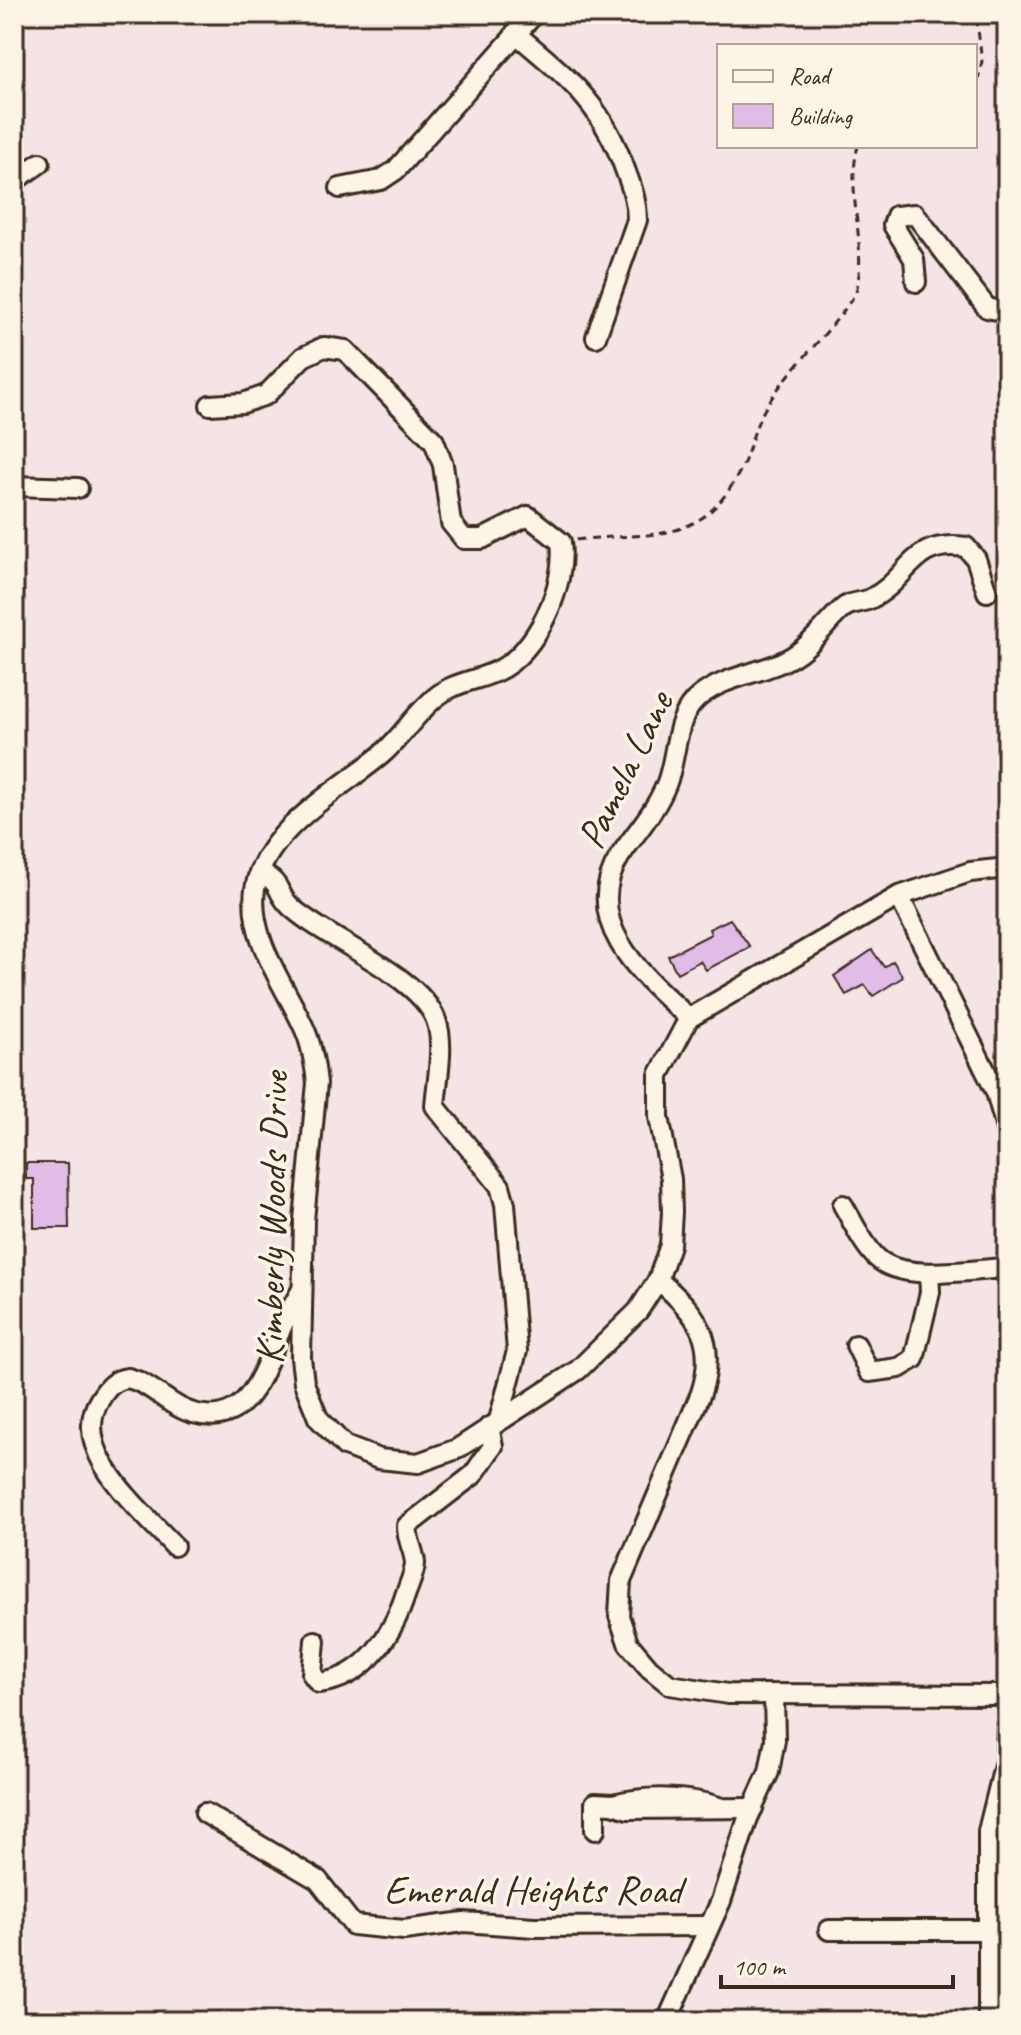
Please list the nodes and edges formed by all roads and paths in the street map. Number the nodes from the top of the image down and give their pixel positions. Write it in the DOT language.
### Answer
graph roads {
  1 [pos="534,14"];
  2 [pos="976,14"];
  3 [pos="515,33"];
  4 [pos="977,85"];
  5 [pos="858,148"];
  6 [pos="40,163"];
  7 [pos="14,181"];
  8 [pos="340,188"];
  9 [pos="916,282"];
  10 [pos="1007,312"];
  11 [pos="596,337"];
  12 [pos="210,405"];
  13 [pos="14,486"];
  14 [pos="78,488"];
  15 [pos="561,542"];
  16 [pos="987,592"];
  17 [pos="1007,868"];
  18 [pos="259,872"];
  19 [pos="899,896"];
  20 [pos="689,1018"];
  21 [pos="1007,1132"];
  22 [pos="843,1205"];
  23 [pos="1007,1268"];
  24 [pos="929,1273"];
  25 [pos="658,1280"];
  26 [pos="302,1288"];
  27 [pos="856,1345"];
  28 [pos="494,1423"];
  29 [pos="174,1546"];
  30 [pos="315,1641"];
  31 [pos="774,1695"];
  32 [pos="1007,1695"];
  33 [pos="1007,1725"];
  34 [pos="753,1808"];
  35 [pos="205,1813"];
  36 [pos="595,1830"];
  37 [pos="709,1926"];
  38 [pos="829,1930"];
  39 [pos="988,1930"];
  40 [pos="668,2019"];
  41 [pos="988,2021"];
  1 -- 3 [label="street"];
  2 -- 4 [label="path"];
  3 -- 8 [label="street"];
  3 -- 11 [label="street"];
  5 -- 15 [label="path"];
  6 -- 7 [label="street"];
  9 -- 10 [label="street"];
  12 -- 15 [label="street"];
  13 -- 14 [label="street"];
  15 -- 18 [label="street, Kimberly Woods Drive"];
  16 -- 20 [label="street, Pamela Lane"];
  17 -- 19 [label="street"];
  18 -- 26 [label="street, Kimberly Woods Drive"];
  18 -- 28 [label="street"];
  19 -- 20 [label="street"];
  19 -- 21 [label="street"];
  20 -- 25 [label="street, Kimberly Woods Drive"];
  22 -- 24 [label="street"];
  23 -- 24 [label="street"];
  24 -- 27 [label="street"];
  25 -- 28 [label="street, Kimberly Woods Drive"];
  25 -- 31 [label="street"];
  26 -- 28 [label="street, Kimberly Woods Drive"];
  26 -- 29 [label="street"];
  28 -- 30 [label="street"];
  31 -- 32 [label="street"];
  31 -- 34 [label="street"];
  33 -- 39 [label="street"];
  34 -- 36 [label="street"];
  34 -- 37 [label="street"];
  35 -- 37 [label="street, Emerald Heights Road"];
  37 -- 40 [label="street"];
  38 -- 39 [label="street"];
  39 -- 41 [label="street"];
}
